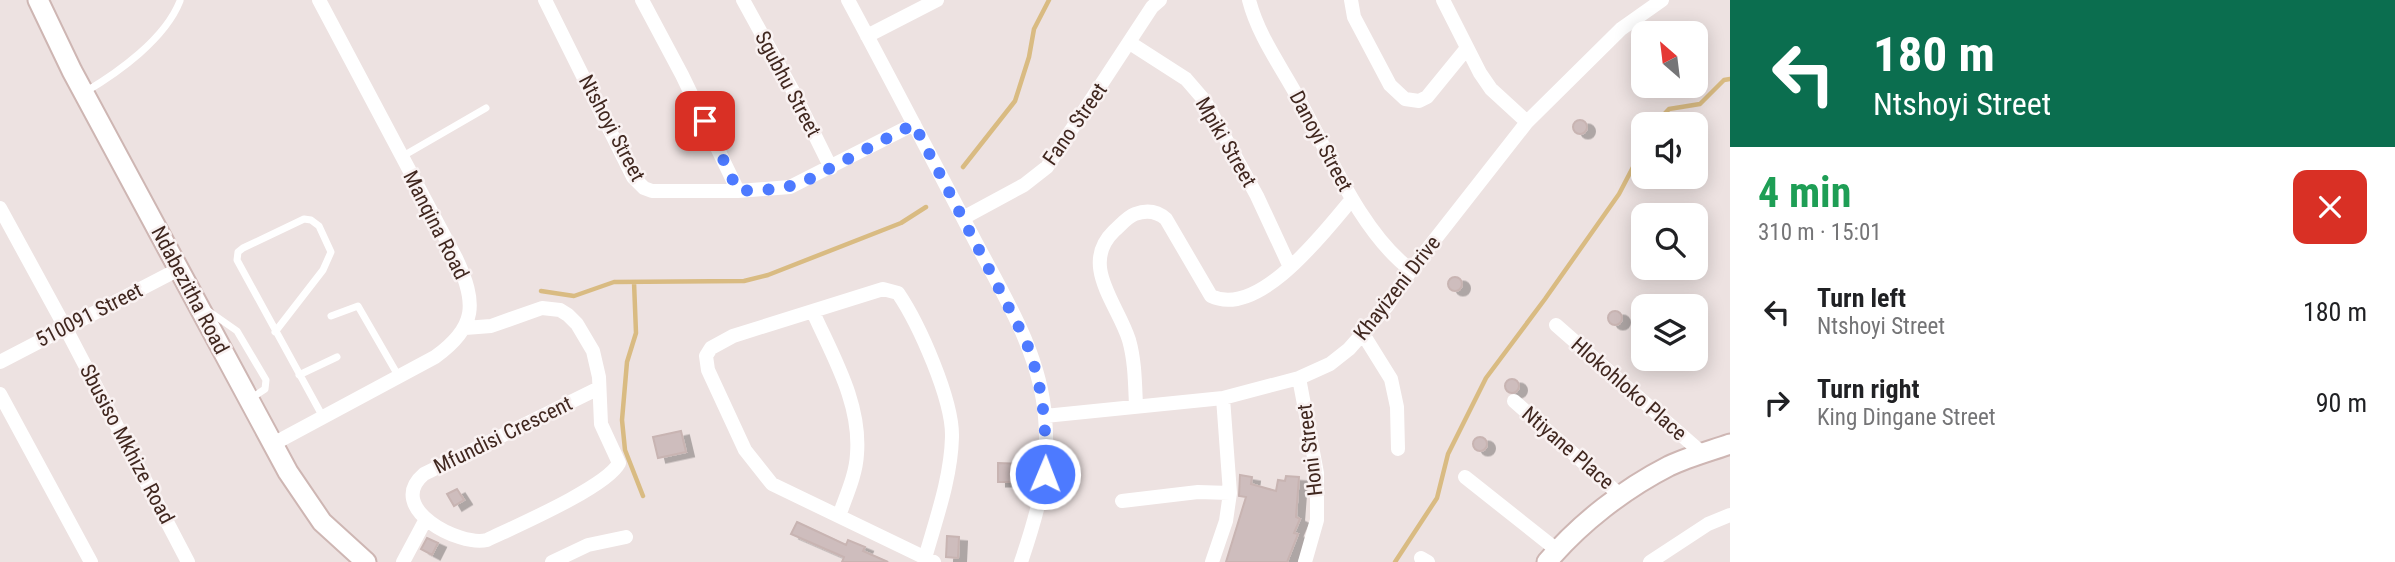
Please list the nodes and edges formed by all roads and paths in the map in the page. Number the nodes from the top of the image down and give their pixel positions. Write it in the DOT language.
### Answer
graph roads {
  1 [pos="38,0"];
  2 [pos="319,0"];
  3 [pos="545,0"];
  4 [pos="642,0"];
  5 [pos="743,0"];
  6 [pos="848,0"];
  7 [pos="937,0"];
  8 [pos="1160,0"];
  9 [pos="1249,0"];
  10 [pos="1351,0"];
  11 [pos="1443,0"];
  12 [pos="1662,0"];
  13 [pos="180,1"];
  14 [pos="867,36"];
  15 [pos="1130,43"];
  16 [pos="1467,48"];
  17 [pos="85,93"];
  18 [pos="486,108"];
  19 [pos="1527,122"];
  20 [pos="914,124"];
  21 [pos="402,156"];
  22 [pos="831,168"];
  23 [pos="738,191"];
  24 [pos="1352,199"];
  25 [pos="0,208"];
  26 [pos="963,218"];
  27 [pos="1290,267"];
  28 [pos="179,269"];
  29 [pos="1411,270"];
  30 [pos="813,312"];
  31 [pos="331,316"];
  32 [pos="1556,325"];
  33 [pos="65,327"];
  34 [pos="465,328"];
  35 [pos="275,332"];
  36 [pos="1363,334"];
  37 [pos="337,357"];
  38 [pos="0,362"];
  39 [pos="299,375"];
  40 [pos="399,377"];
  41 [pos="1299,378"];
  42 [pos="599,388"];
  43 [pos="0,394"];
  44 [pos="1223,398"];
  45 [pos="1514,401"];
  46 [pos="1136,405"];
  47 [pos="1045,416"];
  48 [pos="323,417"];
  49 [pos="273,444"];
  50 [pos="1730,444"];
  51 [pos="1398,449"];
  52 [pos="1702,453"];
  53 [pos="1465,477"];
  54 [pos="1230,493"];
  55 [pos="1621,496"];
  56 [pos="1122,501"];
  57 [pos="1730,515"];
  58 [pos="839,516"];
  59 [pos="426,519"];
  60 [pos="626,537"];
  61 [pos="1552,556"];
  62 [pos="930,560"];
  63 [pos="91,562"];
  64 [pos="188,562"];
  65 [pos="366,562"];
  66 [pos="403,562"];
  67 [pos="552,562"];
  68 [pos="1021,562"];
  69 [pos="1212,562"];
  70 [pos="1305,562"];
  71 [pos="1650,562"];
  1 -- 17 [label="street, Ndabezitha Road"];
  2 -- 21 [label="street, Manqina Road"];
  3 -- 23 [label="street, Ntshoyi Street"];
  4 -- 23 [label="street"];
  5 -- 22 [label="street, Sgubhu Street"];
  6 -- 14 [label="street"];
  7 -- 14 [label="street"];
  8 -- 15 [label="street, Fano Street"];
  9 -- 24 [label="street, Danoyi Street"];
  10 -- 16 [label="street"];
  11 -- 16 [label="street"];
  12 -- 19 [label="street, Khayizeni Drive"];
  13 -- 17 [label="lane"];
  14 -- 20 [label="street"];
  15 -- 26 [label="street, Fano Street"];
  15 -- 27 [label="street, Mpiki Street"];
  16 -- 19 [label="street"];
  17 -- 28 [label="street, Ndabezitha Road"];
  18 -- 21 [label="lane"];
  19 -- 29 [label="street, Khayizeni Drive"];
  20 -- 22 [label="street, Ntshoyi Street"];
  20 -- 26 [label="street"];
  21 -- 34 [label="street, Manqina Road"];
  22 -- 23 [label="street, Ntshoyi Street"];
  24 -- 27 [label="street"];
  24 -- 29 [label="street, Danoyi Street"];
  25 -- 33 [label="street, Sbusiso Mkhize Road"];
  26 -- 47 [label="street"];
  27 -- 46 [label="street"];
  28 -- 33 [label="street, 510091 Street"];
  28 -- 49 [label="street, Ndabezitha Road"];
  29 -- 36 [label="street, Khayizeni Drive"];
  30 -- 58 [label="street"];
  30 -- 58 [label="street"];
  30 -- 62 [label="street"];
  31 -- 40 [label="lane"];
  32 -- 52 [label="street, Hlokohloko Place"];
  33 -- 38 [label="street, 510091 Street"];
  33 -- 64 [label="street, Sbusiso Mkhize Road"];
  34 -- 40 [label="street"];
  34 -- 42 [label="street, Mfundisi Crescent"];
  35 -- 35 [label="lane"];
  35 -- 39 [label="lane"];
  36 -- 41 [label="street, Khayizeni Drive"];
  36 -- 51 [label="street"];
  37 -- 39 [label="lane"];
  39 -- 48 [label="lane"];
  40 -- 48 [label="street"];
  41 -- 44 [label="street, Khayizeni Drive"];
  41 -- 70 [label="street, Honi Street"];
  42 -- 59 [label="street, Mfundisi Crescent"];
  42 -- 59 [label="street, Mfundisi Crescent"];
  43 -- 63 [label="street"];
  44 -- 46 [label="street, Khayizeni Drive"];
  44 -- 54 [label="street"];
  45 -- 55 [label="street, Ntiyane Place"];
  46 -- 47 [label="street, Khayizeni Drive"];
  47 -- 68 [label="street"];
  48 -- 49 [label="street"];
  49 -- 65 [label="street, Ndabezitha Road"];
  50 -- 52 [label="street"];
  52 -- 55 [label="street"];
  53 -- 61 [label="street"];
  54 -- 56 [label="street"];
  54 -- 69 [label="street"];
  55 -- 61 [label="street"];
  57 -- 71 [label="street"];
  58 -- 62 [label="street"];
  59 -- 66 [label="street"];
  60 -- 67 [label="street"];
}
